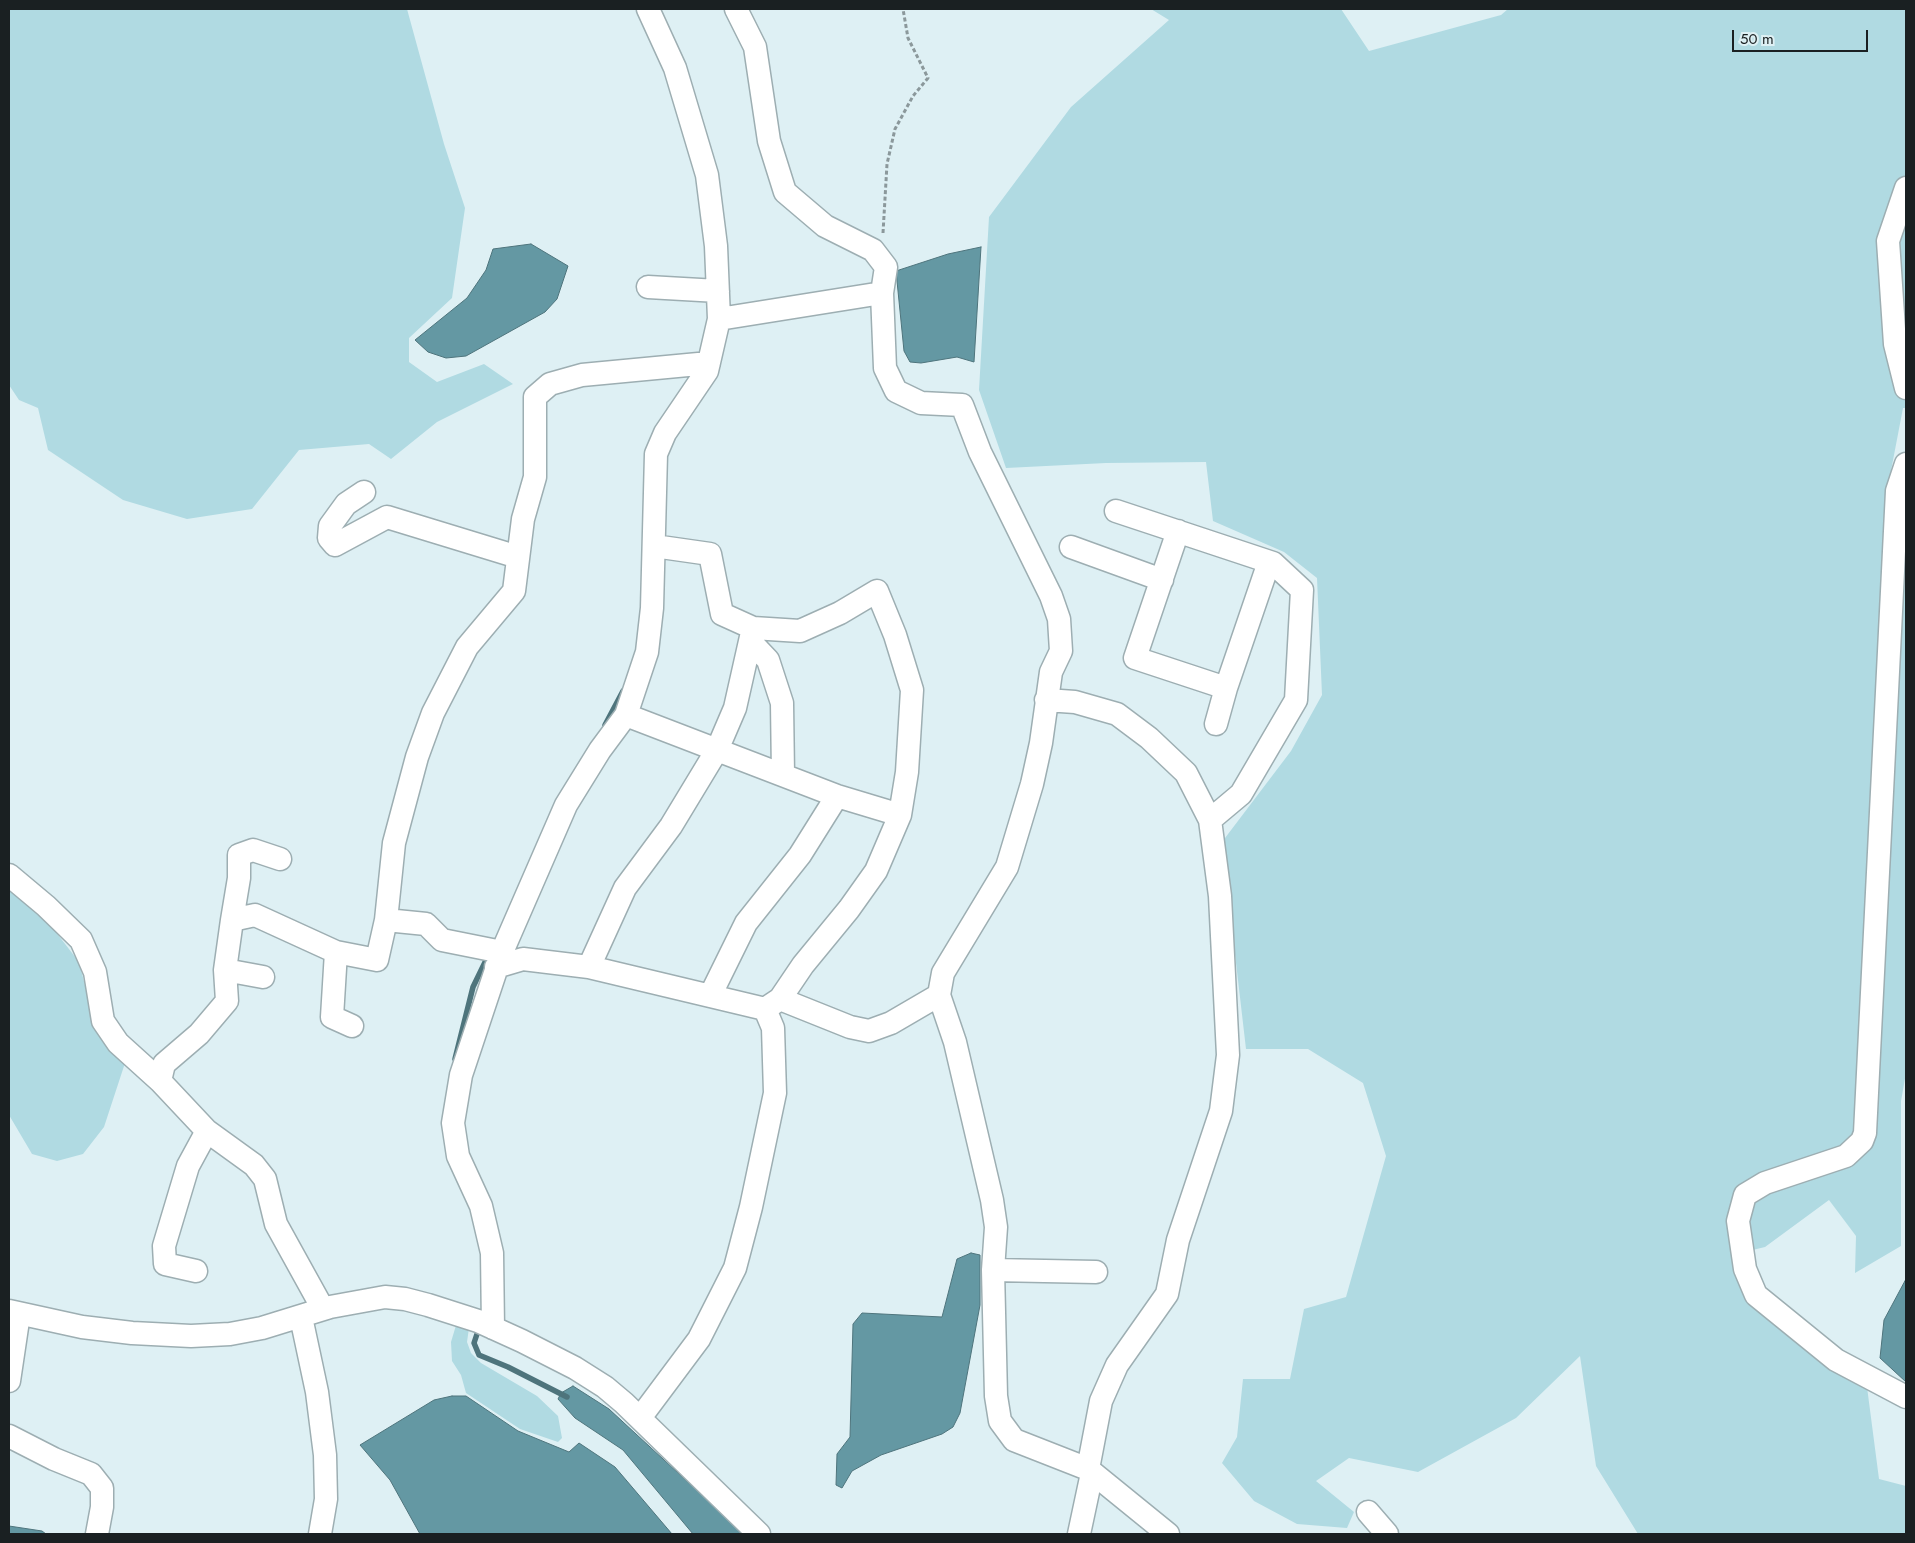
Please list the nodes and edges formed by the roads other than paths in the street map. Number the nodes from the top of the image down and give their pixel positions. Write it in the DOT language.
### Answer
graph roads {
  1 [pos="648,9"];
  2 [pos="736,9"];
  3 [pos="1906,188"];
  4 [pos="648,287"];
  5 [pos="718,291"];
  6 [pos="882,293"];
  7 [pos="719,319"];
  8 [pos="709,363"];
  9 [pos="1906,388"];
  10 [pos="1906,464"];
  11 [pos="364,492"];
  12 [pos="1116,511"];
  13 [pos="1178,531"];
  14 [pos="654,546"];
  15 [pos="1071,547"];
  16 [pos="518,557"];
  17 [pos="1269,562"];
  18 [pos="1162,580"];
  19 [pos="751,634"];
  20 [pos="1226,688"];
  21 [pos="1046,700"];
  22 [pos="626,715"];
  23 [pos="1216,724"];
  24 [pos="717,750"];
  25 [pos="783,775"];
  26 [pos="837,796"];
  27 [pos="900,815"];
  28 [pos="1210,820"];
  29 [pos="280,858"];
  30 [pos="9,875"];
  31 [pos="232,920"];
  32 [pos="386,920"];
  33 [pos="336,952"];
  34 [pos="499,959"];
  35 [pos="590,967"];
  36 [pos="225,970"];
  37 [pos="263,977"];
  38 [pos="711,994"];
  39 [pos="939,995"];
  40 [pos="772,1004"];
  41 [pos="352,1026"];
  42 [pos="160,1081"];
  43 [pos="207,1131"];
  44 [pos="993,1270"];
  45 [pos="196,1271"];
  46 [pos="1096,1272"];
  47 [pos="324,1309"];
  48 [pos="14,1312"];
  49 [pos="300,1317"];
  50 [pos="494,1328"];
  51 [pos="9,1381"];
  52 [pos="1906,1397"];
  53 [pos="640,1418"];
  54 [pos="9,1436"];
  55 [pos="1090,1471"];
  56 [pos="1368,1512"];
  57 [pos="97,1534"];
  58 [pos="320,1534"];
  59 [pos="759,1534"];
  60 [pos="1079,1534"];
  61 [pos="1168,1534"];
  62 [pos="1387,1534"];
  1 -- 5 [label="street"];
  2 -- 6 [label="street"];
  3 -- 9 [label="street"];
  4 -- 5 [label="street"];
  5 -- 7 [label="street"];
  6 -- 7 [label="street"];
  6 -- 21 [label="street"];
  7 -- 8 [label="street"];
  8 -- 14 [label="street"];
  8 -- 16 [label="street"];
  10 -- 52 [label="street"];
  11 -- 16 [label="street"];
  12 -- 13 [label="street"];
  13 -- 17 [label="street"];
  13 -- 18 [label="street"];
  14 -- 19 [label="street"];
  14 -- 22 [label="street"];
  15 -- 18 [label="street"];
  16 -- 32 [label="street"];
  17 -- 20 [label="street"];
  17 -- 28 [label="street"];
  18 -- 20 [label="street"];
  19 -- 24 [label="street"];
  19 -- 25 [label="street"];
  19 -- 27 [label="street"];
  20 -- 23 [label="street"];
  21 -- 28 [label="street"];
  21 -- 39 [label="street"];
  22 -- 24 [label="street"];
  22 -- 34 [label="street"];
  24 -- 25 [label="street"];
  24 -- 35 [label="street"];
  25 -- 26 [label="street"];
  26 -- 27 [label="street"];
  26 -- 38 [label="street"];
  27 -- 40 [label="street"];
  28 -- 55 [label="street"];
  29 -- 31 [label="street"];
  30 -- 42 [label="street"];
  31 -- 33 [label="street"];
  31 -- 36 [label="street"];
  32 -- 33 [label="street"];
  32 -- 34 [label="street"];
  33 -- 41 [label="street"];
  34 -- 35 [label="street"];
  34 -- 50 [label="street"];
  35 -- 38 [label="street"];
  36 -- 37 [label="street"];
  36 -- 42 [label="street"];
  38 -- 40 [label="street"];
  39 -- 40 [label="street"];
  39 -- 44 [label="street"];
  40 -- 53 [label="street"];
  42 -- 43 [label="street"];
  43 -- 45 [label="street"];
  43 -- 47 [label="street"];
  44 -- 46 [label="street"];
  44 -- 55 [label="street"];
  47 -- 49 [label="street"];
  47 -- 50 [label="street"];
  48 -- 49 [label="street"];
  48 -- 51 [label="street"];
  49 -- 58 [label="street"];
  50 -- 53 [label="street"];
  53 -- 59 [label="street"];
  54 -- 57 [label="street"];
  55 -- 60 [label="street"];
  55 -- 61 [label="street"];
  56 -- 62 [label="street"];
}
